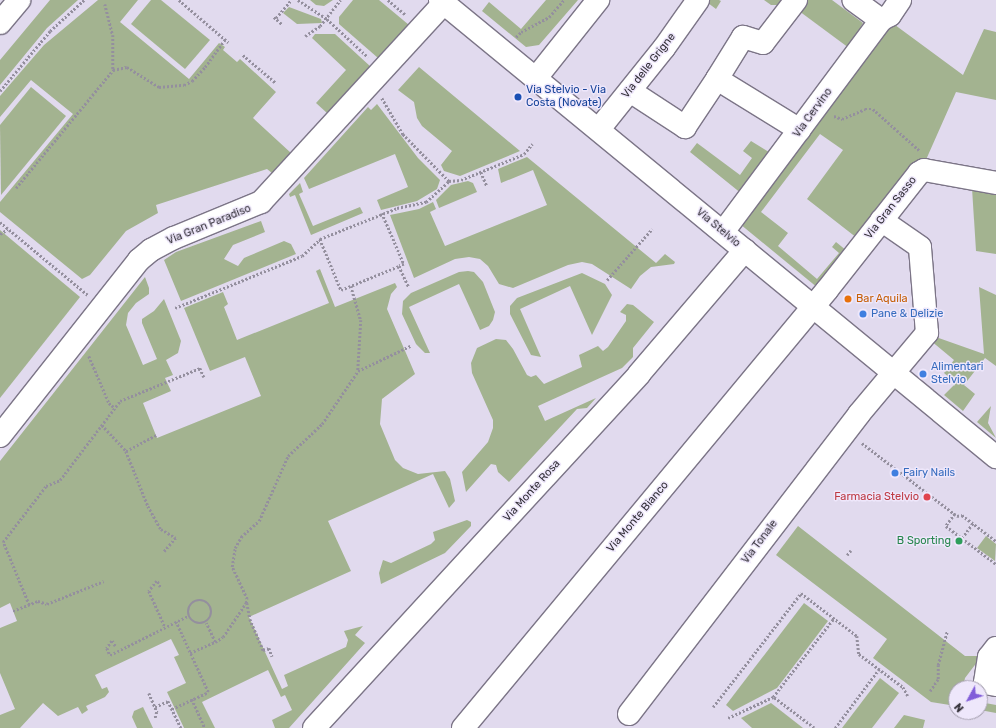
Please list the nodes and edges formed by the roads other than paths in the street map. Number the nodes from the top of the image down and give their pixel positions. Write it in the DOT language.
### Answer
graph roads {
  1 [pos="19,0"];
  2 [pos="598,0"];
  3 [pos="698,0"];
  4 [pos="796,0"];
  5 [pos="853,0"];
  6 [pos="900,0"];
  7 [pos="442,2"];
  8 [pos="881,20"];
  9 [pos="0,23"];
  10 [pos="536,78"];
  11 [pos="717,78"];
  12 [pos="630,91"];
  13 [pos="598,130"];
  14 [pos="800,130"];
  15 [pos="996,183"];
  16 [pos="881,220"];
  17 [pos="723,232"];
  18 [pos="745,250"];
  19 [pos="813,306"];
  20 [pos="894,373"];
  21 [pos="0,436"];
  22 [pos="996,457"];
  23 [pos="996,648"];
  24 [pos="996,685"];
  25 [pos="629,714"];
  26 [pos="314,728"];
  27 [pos="463,728"];
  1 -- 9 [label="street"];
  2 -- 10 [label="street"];
  3 -- 12 [label="street, Via delle Grigne"];
  4 -- 11 [label="street"];
  5 -- 8 [label="street"];
  6 -- 8 [label="street, Via Cervino"];
  7 -- 10 [label="street, Via Stelvio"];
  7 -- 21 [label="street, Via Gran Paradiso"];
  8 -- 14 [label="street, Via Cervino"];
  10 -- 13 [label="street, Via Stelvio"];
  11 -- 12 [label="street"];
  11 -- 14 [label="street"];
  12 -- 13 [label="street, Via delle Grigne"];
  13 -- 17 [label="street, Via Stelvio"];
  14 -- 17 [label="street, Via Cervino"];
  15 -- 16 [label="street, Via Gran Sasso"];
  16 -- 19 [label="street, Via Gran Sasso"];
  16 -- 20 [label="street, Via Tonale"];
  17 -- 18 [label="street, Via Stelvio"];
  18 -- 19 [label="street, Via Stelvio"];
  18 -- 26 [label="street, Via Monte Rosa"];
  19 -- 20 [label="street, Via Stelvio"];
  19 -- 27 [label="street, Via Monte Bianco"];
  20 -- 22 [label="street, Via Stelvio"];
  20 -- 25 [label="street, Via Tonale"];
  23 -- 24 [label="street"];
}
